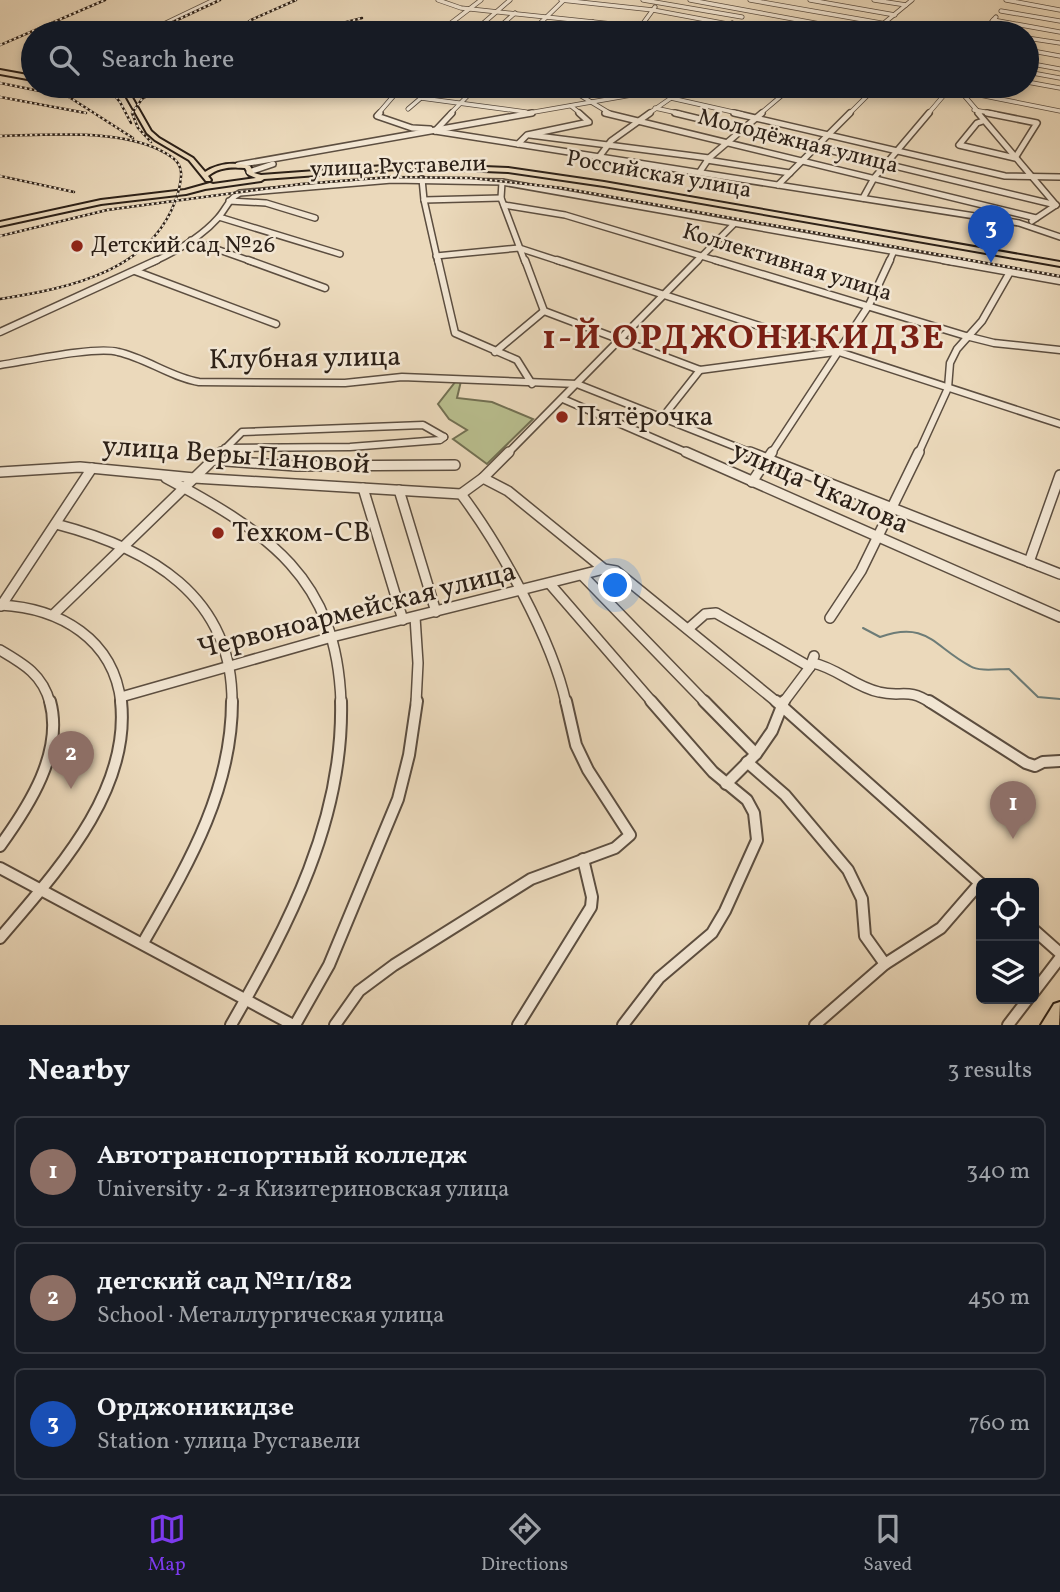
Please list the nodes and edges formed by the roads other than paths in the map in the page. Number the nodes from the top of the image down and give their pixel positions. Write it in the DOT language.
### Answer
graph roads {
  1 [pos="214,0"];
  2 [pos="438,0"];
  3 [pos="481,0"];
  4 [pos="510,0"];
  5 [pos="563,0"];
  6 [pos="643,0"];
  7 [pos="690,0"];
  8 [pos="750,0"];
  9 [pos="810,0"];
  10 [pos="874,0"];
  11 [pos="912,0"];
  12 [pos="1007,0"];
  13 [pos="1050,0"];
  14 [pos="660,1"];
  15 [pos="765,1"];
  16 [pos="906,5"];
  17 [pos="1046,6"];
  18 [pos="469,9"];
  19 [pos="1060,9"];
  20 [pos="653,10"];
  21 [pos="497,11"];
  22 [pos="751,11"];
  23 [pos="1002,11"];
  24 [pos="514,13"];
  25 [pos="895,15"];
  26 [pos="547,16"];
  27 [pos="742,17"];
  28 [pos="993,20"];
  29 [pos="170,21"];
  30 [pos="454,21"];
  31 [pos="486,21"];
  32 [pos="506,21"];
  33 [pos="542,21"];
  34 [pos="585,21"];
  35 [pos="645,21"];
  36 [pos="714,21"];
  37 [pos="736,21"];
  38 [pos="805,21"];
  39 [pos="869,21"];
  40 [pos="888,21"];
  41 [pos="999,21"];
  42 [pos="1060,21"];
  43 [pos="1039,28"];
  44 [pos="1060,32"];
  45 [pos="1039,40"];
  46 [pos="1060,44"];
  47 [pos="1039,52"];
  48 [pos="1060,56"];
  49 [pos="1039,65"];
  50 [pos="1060,69"];
  51 [pos="0,72"];
  52 [pos="1039,74"];
  53 [pos="21,76"];
  54 [pos="1060,78"];
  55 [pos="1039,84"];
  56 [pos="1060,88"];
  57 [pos="131,98"];
  58 [pos="392,98"];
  59 [pos="421,98"];
  60 [pos="465,98"];
  61 [pos="583,98"];
  62 [pos="617,98"];
  63 [pos="671,98"];
  64 [pos="779,98"];
  65 [pos="865,98"];
  66 [pos="943,98"];
  67 [pos="965,98"];
  68 [pos="995,98"];
  69 [pos="460,103"];
  70 [pos="590,103"];
  71 [pos="572,106"];
  72 [pos="656,108"];
  73 [pos="408,109"];
  74 [pos="974,110"];
  75 [pos="1060,111"];
  76 [pos="534,113"];
  77 [pos="757,117"];
  78 [pos="638,121"];
  79 [pos="983,121"];
  80 [pos="743,129"];
  81 [pos="435,130"];
  82 [pos="830,134"];
  83 [pos="530,135"];
  84 [pos="726,142"];
  85 [pos="518,144"];
  86 [pos="608,144"];
  87 [pos="817,147"];
  88 [pos="898,150"];
  89 [pos="300,156"];
  90 [pos="599,157"];
  91 [pos="1015,158"];
  92 [pos="708,159"];
  93 [pos="802,161"];
  94 [pos="886,164"];
  95 [pos="238,165"];
  96 [pos="200,167"];
  97 [pos="218,168"];
  98 [pos="249,172"];
  99 [pos="699,173"];
  100 [pos="790,173"];
  101 [pos="1004,176"];
  102 [pos="205,177"];
  103 [pos="1032,177"];
  104 [pos="1060,177"];
  105 [pos="272,178"];
  106 [pos="874,178"];
  107 [pos="422,179"];
  108 [pos="222,181"];
  109 [pos="502,182"];
  110 [pos="778,185"];
  111 [pos="206,187"];
  112 [pos="995,190"];
  113 [pos="172,192"];
  114 [pos="863,198"];
  115 [pos="231,199"];
  116 [pos="424,200"];
  117 [pos="502,201"];
  118 [pos="1058,204"];
  119 [pos="219,217"];
  120 [pos="315,218"];
  121 [pos="1036,218"];
  122 [pos="0,223"];
  123 [pos="733,225"];
  124 [pos="1027,225"];
  125 [pos="1060,230"];
  126 [pos="1057,236"];
  127 [pos="191,240"];
  128 [pos="519,248"];
  129 [pos="894,251"];
  130 [pos="340,254"];
  131 [pos="436,256"];
  132 [pos="702,256"];
  133 [pos="1060,265"];
  134 [pos="135,271"];
  135 [pos="1010,272"];
  136 [pos="1060,281"];
  137 [pos="325,288"];
  138 [pos="665,295"];
  139 [pos="869,305"];
  140 [pos="544,311"];
  141 [pos="276,324"];
  142 [pos="0,332"];
  143 [pos="966,336"];
  144 [pos="620,340"];
  145 [pos="1060,350"];
  146 [pos="495,352"];
  147 [pos="838,352"];
  148 [pos="0,365"];
  149 [pos="700,370"];
  150 [pos="532,384"];
  151 [pos="577,384"];
  152 [pos="948,388"];
  153 [pos="563,399"];
  154 [pos="662,418"];
  155 [pos="1060,424"];
  156 [pos="225,449"];
  157 [pos="768,458"];
  158 [pos="212,460"];
  159 [pos="455,465"];
  160 [pos="92,468"];
  161 [pos="0,472"];
  162 [pos="160,475"];
  163 [pos="1060,475"];
  164 [pos="194,478"];
  165 [pos="483,478"];
  166 [pos="752,482"];
  167 [pos="184,488"];
  168 [pos="363,488"];
  169 [pos="399,490"];
  170 [pos="465,493"];
  171 [pos="893,509"];
  172 [pos="56,524"];
  173 [pos="879,536"];
  174 [pos="123,547"];
  175 [pos="1028,562"];
  176 [pos="604,569"];
  177 [pos="1060,574"];
  178 [pos="583,576"];
  179 [pos="550,584"];
  180 [pos="518,592"];
  181 [pos="1,606"];
  182 [pos="436,612"];
  183 [pos="53,615"];
  184 [pos="415,617"];
  185 [pos="1060,617"];
  186 [pos="831,618"];
  187 [pos="403,620"];
  188 [pos="688,629"];
  189 [pos="332,636"];
  190 [pos="0,650"];
  191 [pos="812,662"];
  192 [pos="229,666"];
  193 [pos="121,697"];
  194 [pos="781,705"];
  195 [pos="751,758"];
  196 [pos="1060,761"];
  197 [pos="726,784"];
  198 [pos="0,846"];
  199 [pos="583,859"];
  200 [pos="0,867"];
  201 [pos="976,879"];
  202 [pos="41,888"];
  203 [pos="976,889"];
  204 [pos="1039,934"];
  205 [pos="0,938"];
  206 [pos="143,943"];
  207 [pos="1060,953"];
  208 [pos="1060,958"];
  209 [pos="885,964"];
  210 [pos="1039,985"];
  211 [pos="246,999"];
  212 [pos="1024,1004"];
  213 [pos="1060,1010"];
  214 [pos="231,1025"];
  215 [pos="294,1025"];
  216 [pos="335,1025"];
  217 [pos="518,1025"];
  218 [pos="623,1025"];
  219 [pos="815,1025"];
  220 [pos="1007,1025"];
  221 [pos="1049,1025"];
  1 -- 29 [label="street"];
  2 -- 18 [label="street"];
  3 -- 18 [label="street"];
  4 -- 21 [label="street"];
  5 -- 20 [label="street"];
  5 -- 26 [label="street"];
  6 -- 14 [label="street"];
  7 -- 22 [label="street"];
  8 -- 15 [label="street"];
  9 -- 25 [label="street"];
  10 -- 16 [label="street"];
  11 -- 16 [label="street"];
  12 -- 17 [label="street"];
  12 -- 19 [label="street"];
  12 -- 23 [label="street"];
  13 -- 17 [label="street"];
  14 -- 20 [label="street"];
  14 -- 27 [label="street"];
  15 -- 22 [label="street"];
  15 -- 39 [label="street"];
  16 -- 25 [label="street"];
  17 -- 19 [label="street"];
  18 -- 21 [label="street"];
  18 -- 30 [label="street"];
  20 -- 35 [label="street"];
  20 -- 36 [label="street"];
  21 -- 24 [label="street"];
  21 -- 31 [label="street"];
  22 -- 27 [label="street"];
  22 -- 38 [label="street"];
  23 -- 28 [label="street"];
  23 -- 42 [label="street"];
  24 -- 26 [label="street"];
  24 -- 32 [label="street"];
  25 -- 40 [label="street"];
  26 -- 33 [label="street"];
  26 -- 34 [label="street"];
  27 -- 37 [label="street"];
  28 -- 41 [label="street"];
  43 -- 44 [label="street"];
  45 -- 46 [label="street"];
  47 -- 48 [label="street"];
  49 -- 50 [label="street"];
  51 -- 53 [label="main road"];
  52 -- 54 [label="street"];
  55 -- 56 [label="street"];
  57 -- 96 [label="main road"];
  58 -- 81 [label="street, Российская улица"];
  59 -- 69 [label="street"];
  59 -- 73 [label="street"];
  60 -- 69 [label="street"];
  61 -- 70 [label="street, Молодёжная улица"];
  62 -- 70 [label="street"];
  63 -- 72 [label="street"];
  63 -- 77 [label="street"];
  64 -- 77 [label="street"];
  65 -- 82 [label="street"];
  66 -- 88 [label="street"];
  67 -- 74 [label="street"];
  68 -- 75 [label="street"];
  69 -- 76 [label="street"];
  69 -- 81 [label="street"];
  70 -- 71 [label="street"];
  70 -- 78 [label="street, Молодёжная улица"];
  71 -- 76 [label="street"];
  71 -- 83 [label="street"];
  72 -- 78 [label="street"];
  72 -- 80 [label="street"];
  74 -- 79 [label="street"];
  74 -- 91 [label="street"];
  76 -- 81 [label="street"];
  77 -- 80 [label="street"];
  77 -- 82 [label="street"];
  78 -- 84 [label="street, Молодёжная улица"];
  78 -- 86 [label="street"];
  79 -- 91 [label="street"];
  79 -- 91 [label="street"];
  80 -- 84 [label="street"];
  80 -- 87 [label="street"];
  81 -- 85 [label="street, Российская улица"];
  81 -- 89 [label="street"];
  82 -- 87 [label="street"];
  82 -- 88 [label="street"];
  83 -- 85 [label="street"];
  83 -- 86 [label="street"];
  84 -- 92 [label="street"];
  84 -- 93 [label="street, Молодёжная улица"];
  85 -- 90 [label="street, Российская улица"];
  86 -- 90 [label="street"];
  86 -- 92 [label="street"];
  87 -- 93 [label="street"];
  87 -- 94 [label="street"];
  88 -- 94 [label="street"];
  88 -- 101 [label="street"];
  89 -- 95 [label="street"];
  89 -- 98 [label="street"];
  90 -- 99 [label="street, Российская улица"];
  91 -- 103 [label="street"];
  92 -- 99 [label="street"];
  92 -- 100 [label="street"];
  93 -- 100 [label="street"];
  93 -- 106 [label="street, Молодёжная улица"];
  94 -- 106 [label="street"];
  94 -- 112 [label="street"];
  95 -- 97 [label="main road"];
  95 -- 98 [label="main road"];
  96 -- 97 [label="main road"];
  96 -- 102 [label="main road"];
  97 -- 102 [label="main road"];
  98 -- 108 [label="main road"];
  98 -- 133 [label="main road, Российская улица"];
  99 -- 110 [label="street, Российская улица"];
  100 -- 110 [label="street"];
  101 -- 103 [label="street"];
  101 -- 112 [label="street"];
  102 -- 108 [label="main road"];
  102 -- 113 [label="main road"];
  103 -- 104 [label="street"];
  103 -- 118 [label="street"];
  105 -- 108 [label="main road"];
  105 -- 111 [label="main road"];
  105 -- 133 [label="main road, Российская улица"];
  106 -- 114 [label="street"];
  106 -- 121 [label="street, Молодёжная улица"];
  107 -- 109 [label="street, улица Руставели"];
  107 -- 115 [label="street, улица Руставели"];
  107 -- 116 [label="street"];
  108 -- 111 [label="main road"];
  109 -- 117 [label="street"];
  109 -- 123 [label="street, улица Руставели"];
  110 -- 114 [label="street, Российская улица"];
  111 -- 113 [label="main road"];
  112 -- 118 [label="street"];
  113 -- 122 [label="main road"];
  114 -- 124 [label="street, Российская улица"];
  115 -- 119 [label="street"];
  115 -- 120 [label="street"];
  116 -- 117 [label="street, Коллективная улица"];
  116 -- 131 [label="street"];
  117 -- 128 [label="street"];
  117 -- 132 [label="street, Коллективная улица"];
  118 -- 121 [label="street"];
  119 -- 127 [label="street"];
  119 -- 130 [label="street"];
  121 -- 124 [label="street"];
  123 -- 129 [label="street, улица Руставели"];
  123 -- 132 [label="street"];
  124 -- 126 [label="street, Российская улица"];
  125 -- 126 [label="street"];
  127 -- 134 [label="street"];
  127 -- 137 [label="street"];
  128 -- 131 [label="street"];
  128 -- 138 [label="street"];
  128 -- 140 [label="street"];
  129 -- 135 [label="street, улица Руставели"];
  129 -- 139 [label="street"];
  131 -- 146 [label="street"];
  132 -- 138 [label="street"];
  132 -- 139 [label="street, Коллективная улица"];
  134 -- 141 [label="street"];
  134 -- 142 [label="street"];
  135 -- 136 [label="street, улица Руставели"];
  135 -- 143 [label="street"];
  138 -- 144 [label="street"];
  138 -- 147 [label="street"];
  139 -- 143 [label="street, Коллективная улица"];
  139 -- 147 [label="street"];
  140 -- 144 [label="street"];
  140 -- 146 [label="street"];
  143 -- 145 [label="street, Коллективная улица"];
  143 -- 152 [label="street"];
  144 -- 149 [label="street"];
  144 -- 151 [label="street"];
  146 -- 150 [label="street"];
  147 -- 149 [label="street"];
  147 -- 152 [label="street"];
  147 -- 157 [label="street"];
  148 -- 150 [label="street, Клубная улица"];
  149 -- 154 [label="street"];
  150 -- 151 [label="street, Клубная улица"];
  151 -- 153 [label="street"];
  151 -- 154 [label="street"];
  152 -- 155 [label="street"];
  152 -- 171 [label="street"];
  153 -- 165 [label="street"];
  153 -- 166 [label="street, улица Чкалова"];
  154 -- 157 [label="street"];
  156 -- 156 [label="street"];
  156 -- 158 [label="street"];
  157 -- 166 [label="street"];
  157 -- 171 [label="street"];
  158 -- 159 [label="street"];
  158 -- 164 [label="street"];
  160 -- 161 [label="street, улица Веры Пановой"];
  160 -- 162 [label="street, улица Веры Пановой"];
  160 -- 172 [label="street"];
  162 -- 164 [label="street, улица Веры Пановой"];
  162 -- 167 [label="street"];
  163 -- 175 [label="street"];
  164 -- 167 [label="street"];
  164 -- 168 [label="street, улица Веры Пановой"];
  165 -- 170 [label="street"];
  165 -- 176 [label="street"];
  166 -- 173 [label="street, улица Чкалова"];
  167 -- 174 [label="street"];
  167 -- 189 [label="street"];
  168 -- 169 [label="street, улица Веры Пановой"];
  168 -- 187 [label="street"];
  169 -- 170 [label="street, улица Веры Пановой"];
  169 -- 182 [label="street"];
  170 -- 180 [label="street"];
  171 -- 173 [label="street"];
  171 -- 175 [label="street"];
  172 -- 174 [label="street"];
  172 -- 181 [label="street"];
  173 -- 185 [label="street, улица Чкалова"];
  173 -- 186 [label="street"];
  174 -- 183 [label="street"];
  174 -- 192 [label="street"];
  175 -- 177 [label="street"];
  176 -- 178 [label="street, Червоноармейская улица"];
  176 -- 188 [label="street"];
  178 -- 179 [label="street, Червоноармейская улица"];
  178 -- 195 [label="street"];
  179 -- 180 [label="street, Червоноармейская улица"];
  179 -- 197 [label="street"];
  180 -- 182 [label="street, Червоноармейская улица"];
  180 -- 199 [label="street"];
  181 -- 183 [label="street"];
  182 -- 184 [label="street, Червоноармейская улица"];
  183 -- 193 [label="street"];
  184 -- 187 [label="street, Червоноармейская улица"];
  184 -- 215 [label="street"];
  187 -- 189 [label="street, Червоноармейская улица"];
  188 -- 191 [label="street"];
  188 -- 194 [label="street"];
  189 -- 192 [label="street, Червоноармейская улица"];
  189 -- 211 [label="street"];
  190 -- 198 [label="street"];
  191 -- 194 [label="street"];
  191 -- 196 [label="street"];
  192 -- 193 [label="street, Червоноармейская улица"];
  192 -- 206 [label="street"];
  193 -- 202 [label="street"];
  194 -- 195 [label="street"];
  194 -- 201 [label="street"];
  195 -- 197 [label="street"];
  195 -- 209 [label="street"];
  197 -- 218 [label="street"];
  199 -- 216 [label="street"];
  199 -- 217 [label="street"];
  200 -- 202 [label="street"];
  202 -- 205 [label="street"];
  202 -- 206 [label="street"];
  203 -- 209 [label="street"];
  204 -- 207 [label="street"];
  206 -- 211 [label="street"];
  208 -- 210 [label="street"];
  209 -- 219 [label="street"];
  211 -- 214 [label="street"];
  211 -- 215 [label="street"];
  212 -- 220 [label="street"];
  213 -- 221 [label="main road"];
}
